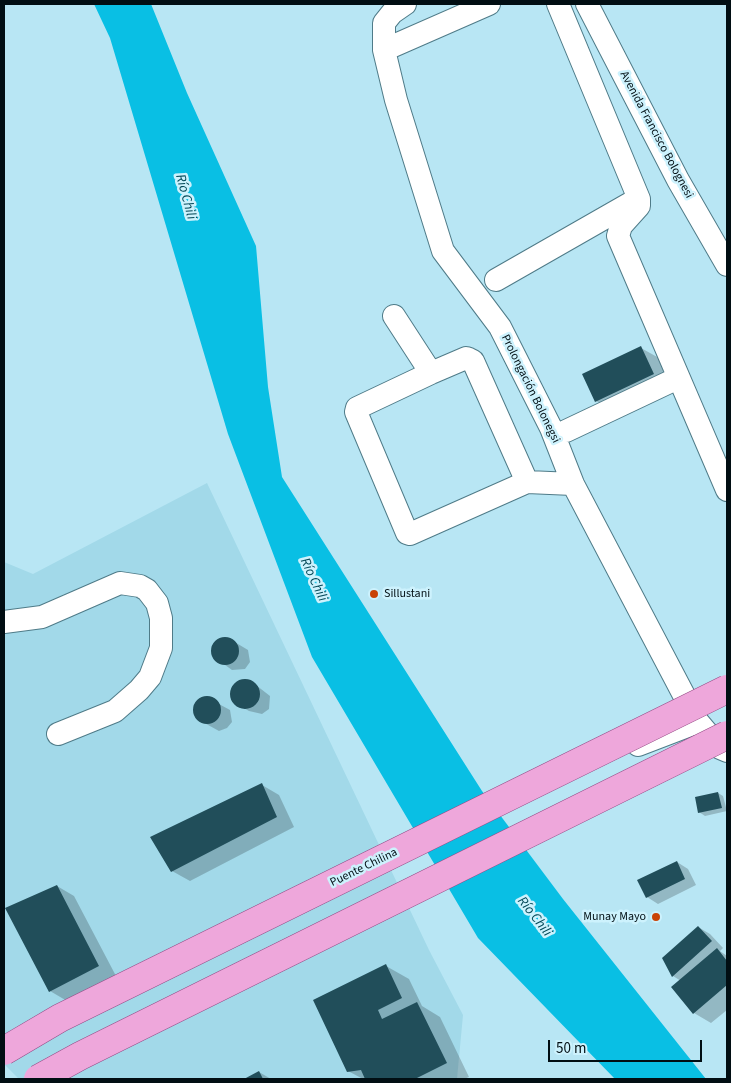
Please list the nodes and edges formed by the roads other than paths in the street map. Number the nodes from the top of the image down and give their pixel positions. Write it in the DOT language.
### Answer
graph roads {
  1 [pos="405,4"];
  2 [pos="488,4"];
  3 [pos="558,4"];
  4 [pos="587,4"];
  5 [pos="384,50"];
  6 [pos="639,199"];
  7 [pos="727,265"];
  8 [pos="496,280"];
  9 [pos="394,316"];
  10 [pos="431,373"];
  11 [pos="678,378"];
  12 [pos="566,431"];
  13 [pos="527,482"];
  14 [pos="573,484"];
  15 [pos="727,490"];
  16 [pos="4,622"];
  17 [pos="727,689"];
  18 [pos="698,722"];
  19 [pos="58,734"];
  20 [pos="727,734"];
  21 [pos="727,751"];
  22 [pos="554,782"];
  23 [pos="4,1051"];
  24 [pos="38,1079"];
  1 -- 5 [label="street, Prolongación Bolonegsi"];
  2 -- 5 [label="street"];
  3 -- 6 [label="street"];
  4 -- 7 [label="street, Avenida Francisco Bolognesi"];
  5 -- 14 [label="street, Prolongación Bolonegsi"];
  6 -- 8 [label="street"];
  6 -- 11 [label="street"];
  9 -- 10 [label="street"];
  10 -- 13 [label="street"];
  10 -- 13 [label="street"];
  11 -- 12 [label="street"];
  11 -- 15 [label="street"];
  13 -- 14 [label="street"];
  14 -- 18 [label="street, Prolongación Bolonegsi"];
  16 -- 19 [label="street"];
  17 -- 23 [label="main road, Puente Chilina, bridge"];
  18 -- 21 [label="street, Prolongación Bolonegsi"];
  18 -- 22 [label="street"];
  20 -- 24 [label="main road, bridge"];
}
